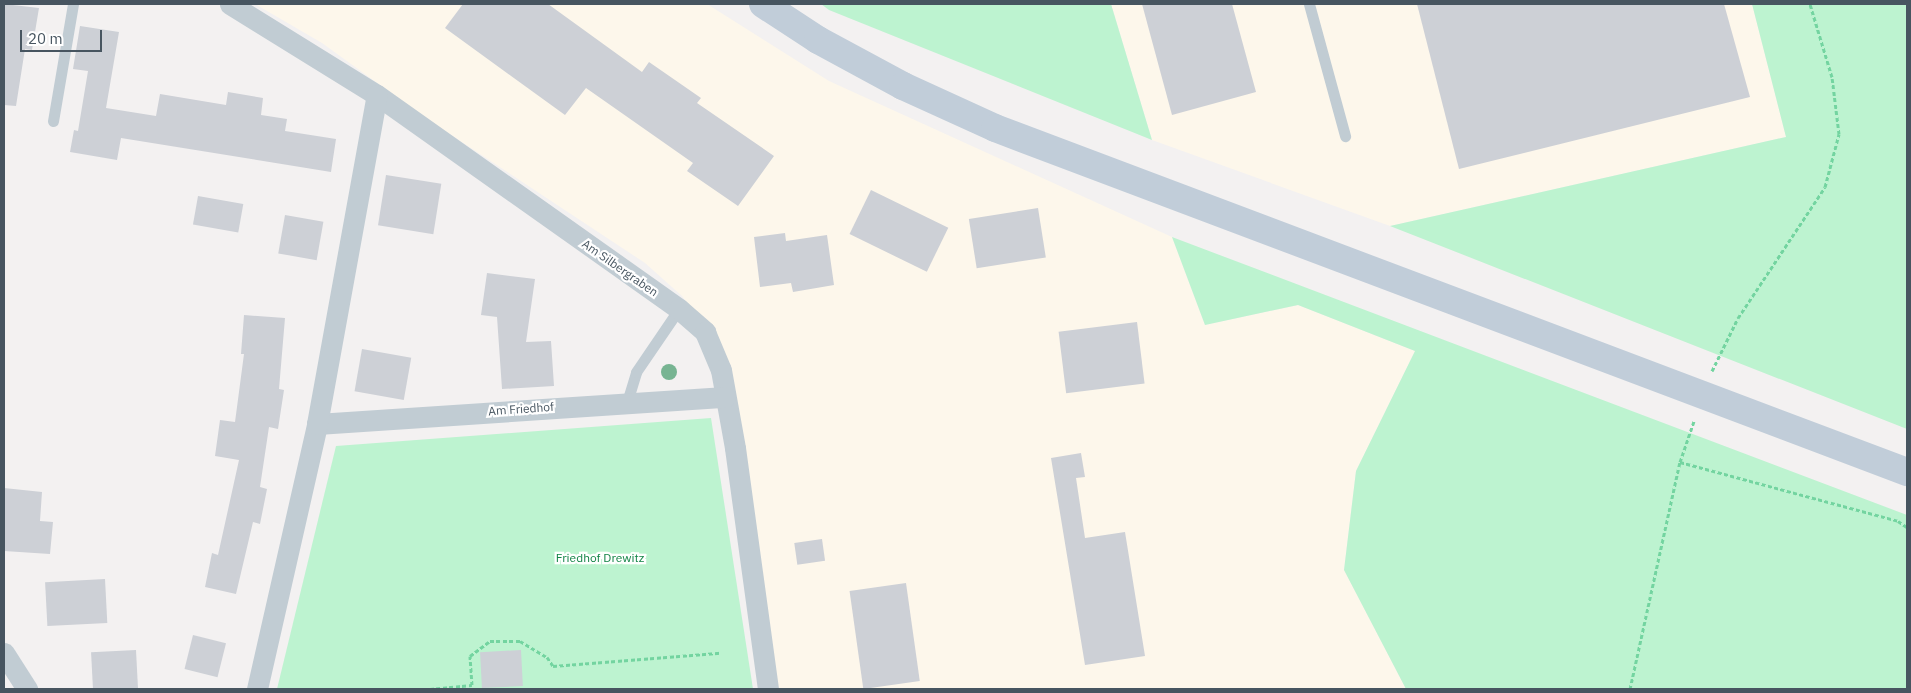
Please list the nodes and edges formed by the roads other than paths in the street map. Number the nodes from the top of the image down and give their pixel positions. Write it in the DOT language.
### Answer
graph roads {
  1 [pos="73,4"];
  2 [pos="230,4"];
  3 [pos="763,4"];
  4 [pos="1309,4"];
  5 [pos="377,96"];
  6 [pos="53,121"];
  7 [pos="1346,136"];
  8 [pos="679,310"];
  9 [pos="726,397"];
  10 [pos="627,402"];
  11 [pos="318,424"];
  12 [pos="1907,472"];
  13 [pos="4,653"];
  14 [pos="24,688"];
  15 [pos="257,689"];
  16 [pos="768,689"];
  1 -- 6 [label="lane"];
  2 -- 5 [label="street, Am Silbergraben"];
  3 -- 12 [label="main road"];
  4 -- 7 [label="lane"];
  5 -- 8 [label="street, Am Silbergraben"];
  5 -- 11 [label="street"];
  8 -- 9 [label="street, Am Silbergraben"];
  8 -- 10 [label="lane"];
  9 -- 10 [label="street, Am Friedhof"];
  9 -- 16 [label="street, Am Silbergraben"];
  10 -- 11 [label="street, Am Friedhof"];
  11 -- 15 [label="street"];
  13 -- 14 [label="street"];
}
